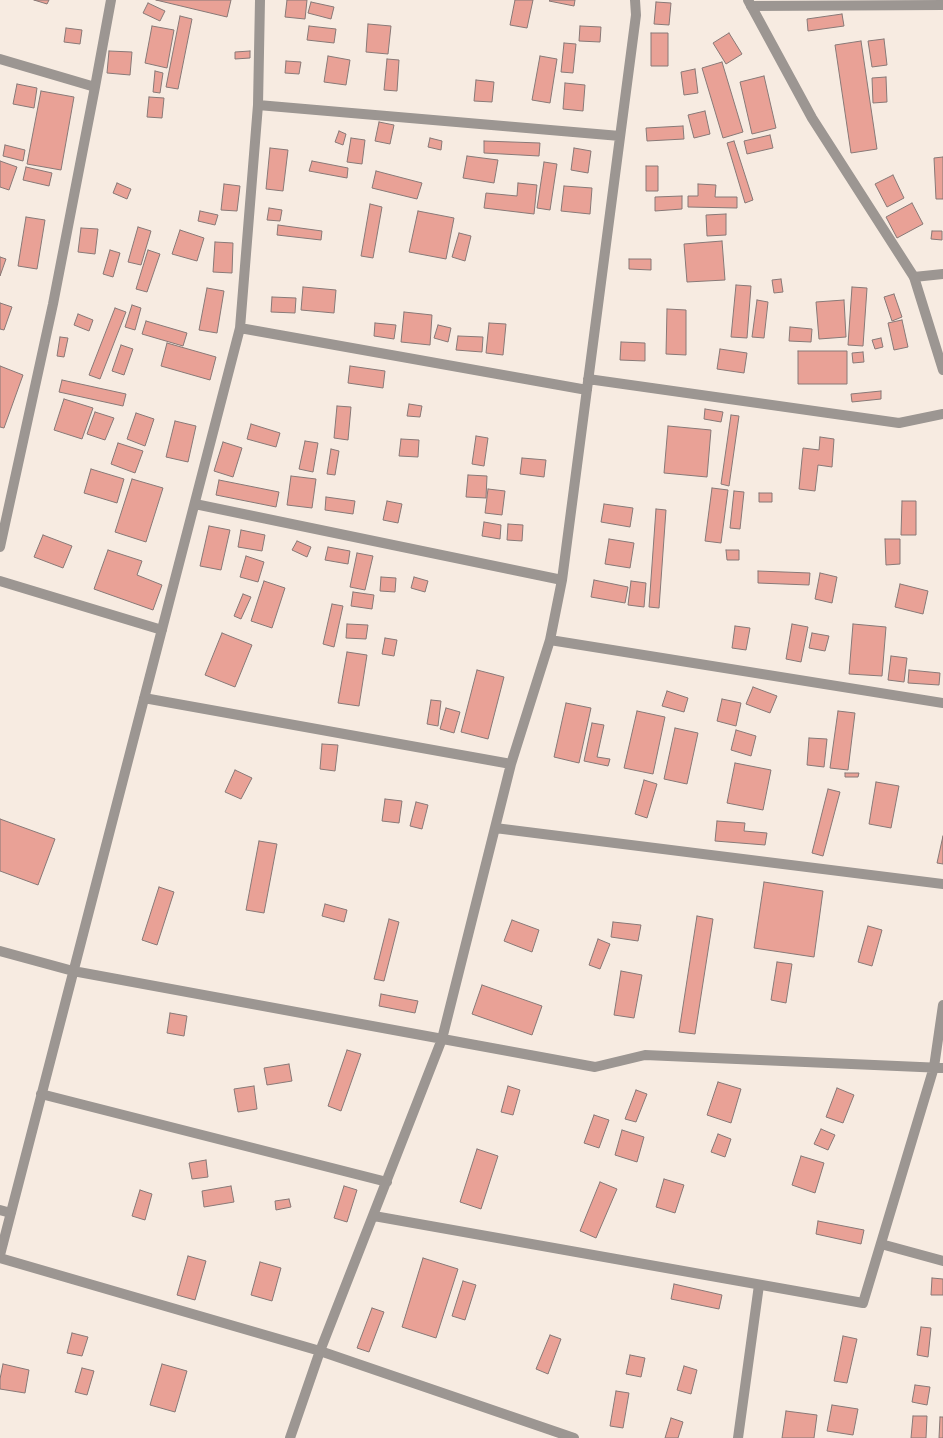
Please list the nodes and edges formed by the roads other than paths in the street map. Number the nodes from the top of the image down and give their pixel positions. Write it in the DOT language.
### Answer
graph roads {
  1 [pos="111,0"];
  2 [pos="260,0"];
  3 [pos="636,0"];
  4 [pos="750,3"];
  5 [pos="943,5"];
  6 [pos="0,59"];
  7 [pos="95,87"];
  8 [pos="258,104"];
  9 [pos="620,136"];
  10 [pos="943,274"];
  11 [pos="914,277"];
  12 [pos="240,328"];
  13 [pos="943,370"];
  14 [pos="588,379"];
  15 [pos="587,390"];
  16 [pos="943,414"];
  17 [pos="194,504"];
  18 [pos="0,547"];
  19 [pos="0,580"];
  20 [pos="562,580"];
  21 [pos="162,630"];
  22 [pos="550,640"];
  23 [pos="144,698"];
  24 [pos="943,703"];
  25 [pos="510,764"];
  26 [pos="495,828"];
  27 [pos="943,884"];
  28 [pos="0,951"];
  29 [pos="73,971"];
  30 [pos="943,1005"];
  31 [pos="442,1039"];
  32 [pos="938,1068"];
  33 [pos="41,1094"];
  34 [pos="387,1182"];
  35 [pos="0,1210"];
  36 [pos="11,1213"];
  37 [pos="374,1216"];
  38 [pos="881,1244"];
  39 [pos="0,1254"];
  40 [pos="0,1258"];
  41 [pos="943,1261"];
  42 [pos="759,1285"];
  43 [pos="320,1351"];
  44 [pos="290,1438"];
  45 [pos="574,1438"];
  46 [pos="738,1438"];
  1 -- 7 [label="street"];
  2 -- 8 [label="street"];
  3 -- 9 [label="street"];
  4 -- 5 [label="street"];
  4 -- 11 [label="street"];
  6 -- 7 [label="street"];
  7 -- 18 [label="street"];
  8 -- 9 [label="street"];
  8 -- 12 [label="street"];
  9 -- 14 [label="street"];
  10 -- 11 [label="street"];
  11 -- 13 [label="street"];
  12 -- 15 [label="street"];
  12 -- 17 [label="street"];
  14 -- 15 [label="street"];
  14 -- 16 [label="street"];
  15 -- 20 [label="street"];
  17 -- 20 [label="street"];
  17 -- 21 [label="street"];
  19 -- 21 [label="street"];
  20 -- 22 [label="street"];
  21 -- 23 [label="street"];
  22 -- 24 [label="street"];
  22 -- 25 [label="street"];
  23 -- 25 [label="street"];
  23 -- 29 [label="street"];
  25 -- 26 [label="street"];
  26 -- 27 [label="street"];
  26 -- 31 [label="street"];
  28 -- 29 [label="street"];
  29 -- 31 [label="street"];
  29 -- 33 [label="street"];
  30 -- 32 [label="street"];
  31 -- 32 [label="street"];
  31 -- 34 [label="street"];
  32 -- 38 [label="street"];
  33 -- 34 [label="street"];
  33 -- 36 [label="street"];
  34 -- 37 [label="street"];
  35 -- 36 [label="street"];
  36 -- 39 [label="street"];
  37 -- 42 [label="street"];
  37 -- 43 [label="street"];
  38 -- 41 [label="street"];
  38 -- 42 [label="street"];
  40 -- 43 [label="street"];
  42 -- 46 [label="street"];
  43 -- 44 [label="street"];
  43 -- 45 [label="street"];
}
